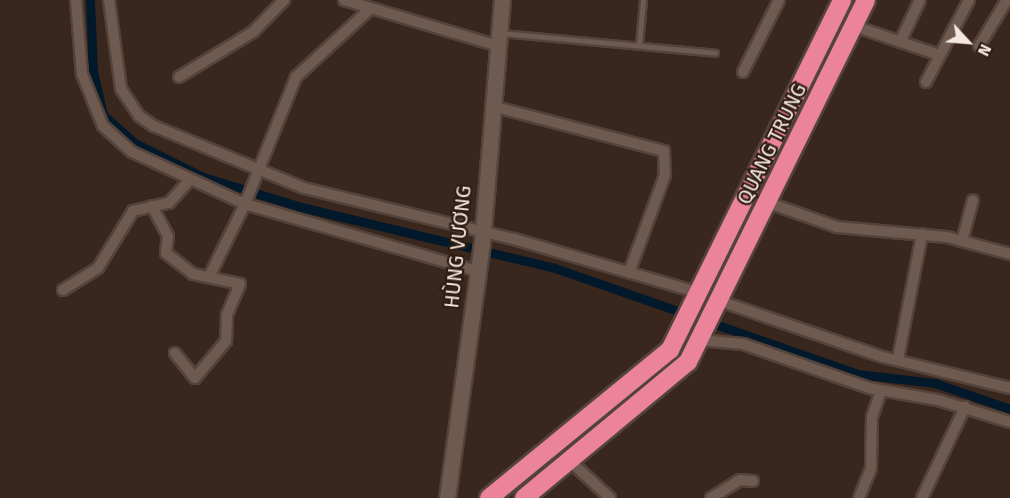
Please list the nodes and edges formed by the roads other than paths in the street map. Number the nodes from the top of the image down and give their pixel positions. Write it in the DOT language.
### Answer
graph roads {
  1 [pos="76,0"];
  2 [pos="110,0"];
  3 [pos="284,0"];
  4 [pos="344,0"];
  5 [pos="502,0"];
  6 [pos="643,0"];
  7 [pos="779,0"];
  8 [pos="842,0"];
  9 [pos="866,0"];
  10 [pos="920,0"];
  11 [pos="969,0"];
  12 [pos="1006,0"];
  13 [pos="369,9"];
  14 [pos="854,26"];
  15 [pos="498,39"];
  16 [pos="901,40"];
  17 [pos="639,44"];
  18 [pos="979,46"];
  19 [pos="716,53"];
  20 [pos="939,55"];
  21 [pos="743,72"];
  22 [pos="179,76"];
  23 [pos="926,82"];
  24 [pos="492,106"];
  25 [pos="786,120"];
  26 [pos="805,130"];
  27 [pos="259,174"];
  28 [pos="189,180"];
  29 [pos="973,200"];
  30 [pos="246,202"];
  31 [pos="769,203"];
  32 [pos="152,206"];
  33 [pos="922,234"];
  34 [pos="482,239"];
  35 [pos="962,241"];
  36 [pos="1010,254"];
  37 [pos="478,269"];
  38 [pos="628,273"];
  39 [pos="210,275"];
  40 [pos="63,290"];
  41 [pos="699,295"];
  42 [pos="719,304"];
  43 [pos="703,336"];
  44 [pos="175,353"];
  45 [pos="898,359"];
  46 [pos="1010,388"];
  47 [pos="881,391"];
  48 [pos="965,407"];
  49 [pos="594,416"];
  50 [pos="1010,422"];
  51 [pos="607,433"];
  52 [pos="571,462"];
  53 [pos="753,481"];
  54 [pos="447,498"];
  55 [pos="489,498"];
  56 [pos="524,498"];
  57 [pos="610,498"];
  58 [pos="711,498"];
  59 [pos="859,498"];
  60 [pos="922,498"];
  1 -- 28 [label="street"];
  2 -- 27 [label="street"];
  3 -- 22 [label="street"];
  4 -- 13 [label="street"];
  5 -- 15 [label="street, HÙNG VƯƠNG"];
  6 -- 17 [label="lane"];
  7 -- 21 [label="street"];
  8 -- 25 [label="highway, QUANG TRUNG"];
  9 -- 14 [label="highway, QUANG TRUNG"];
  10 -- 16 [label="street"];
  11 -- 20 [label="street"];
  12 -- 18 [label="street"];
  13 -- 15 [label="street"];
  13 -- 27 [label="street"];
  14 -- 16 [label="street"];
  14 -- 26 [label="highway, QUANG TRUNG"];
  15 -- 17 [label="lane"];
  15 -- 24 [label="street, HÙNG VƯƠNG"];
  16 -- 20 [label="street"];
  17 -- 19 [label="lane"];
  20 -- 23 [label="street"];
  24 -- 34 [label="street, HÙNG VƯƠNG"];
  24 -- 38 [label="street"];
  25 -- 26 [label="highway"];
  25 -- 41 [label="highway, QUANG TRUNG"];
  26 -- 31 [label="highway, QUANG TRUNG"];
  27 -- 30 [label="street"];
  27 -- 34 [label="street"];
  28 -- 30 [label="street"];
  28 -- 32 [label="street"];
  29 -- 35 [label="street"];
  30 -- 37 [label="street"];
  30 -- 39 [label="street"];
  31 -- 33 [label="street"];
  31 -- 42 [label="highway, QUANG TRUNG"];
  32 -- 39 [label="street"];
  32 -- 40 [label="street"];
  33 -- 35 [label="street"];
  33 -- 45 [label="street"];
  34 -- 37 [label="street, HÙNG VƯƠNG"];
  34 -- 38 [label="street"];
  35 -- 36 [label="street"];
  37 -- 54 [label="street, HÙNG VƯƠNG"];
  38 -- 41 [label="street"];
  39 -- 44 [label="street"];
  41 -- 49 [label="highway, QUANG TRUNG"];
  42 -- 43 [label="highway, QUANG TRUNG"];
  42 -- 45 [label="street"];
  43 -- 47 [label="street"];
  43 -- 51 [label="highway"];
  45 -- 46 [label="street"];
  47 -- 48 [label="street"];
  47 -- 59 [label="street"];
  48 -- 50 [label="street"];
  48 -- 60 [label="street"];
  49 -- 51 [label="highway"];
  49 -- 55 [label="highway"];
  51 -- 52 [label="highway"];
  52 -- 56 [label="highway"];
  52 -- 57 [label="street"];
  53 -- 58 [label="street"];
}
